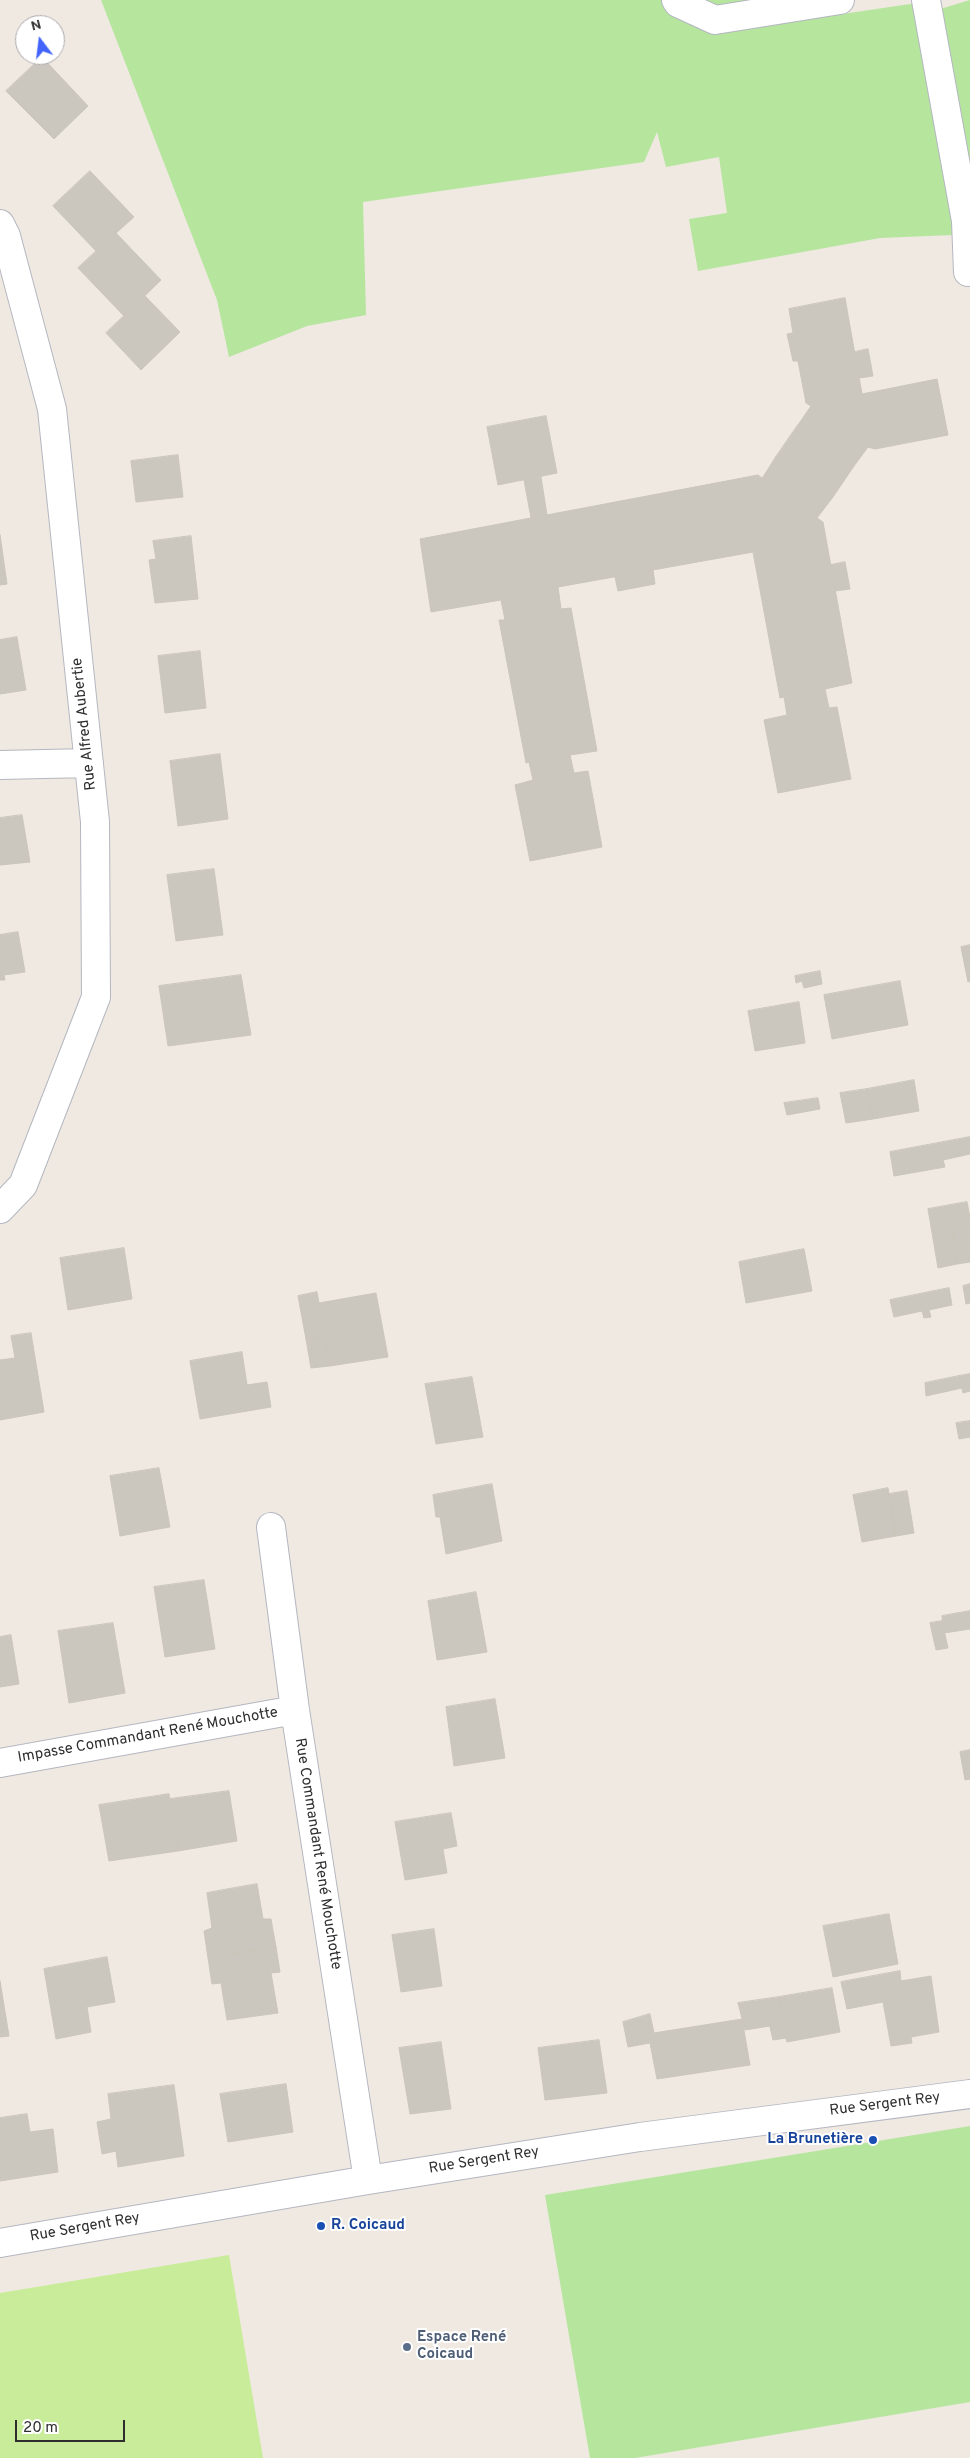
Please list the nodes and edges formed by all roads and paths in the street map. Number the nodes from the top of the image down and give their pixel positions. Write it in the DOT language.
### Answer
graph roads {
  1 [pos="676,0"];
  2 [pos="840,0"];
  3 [pos="926,0"];
  4 [pos="0,224"];
  5 [pos="968,272"];
  6 [pos="89,763"];
  7 [pos="0,765"];
  8 [pos="0,1209"];
  9 [pos="271,1527"];
  10 [pos="295,1710"];
  11 [pos="0,1763"];
  12 [pos="970,2094"];
  13 [pos="368,2180"];
  14 [pos="0,2243"];
  1 -- 2 [label="street"];
  3 -- 5 [label="street"];
  4 -- 6 [label="street, Rue Alfred Aubertie"];
  6 -- 7 [label="street"];
  6 -- 8 [label="street, Rue Alfred Aubertie"];
  9 -- 10 [label="street, Rue Commandant René Mouchotte"];
  10 -- 11 [label="street, Impasse Commandant René Mouchotte"];
  10 -- 13 [label="street, Rue Commandant René Mouchotte"];
  12 -- 13 [label="street, Rue Sergent Rey"];
  13 -- 14 [label="street, Rue Sergent Rey"];
}
